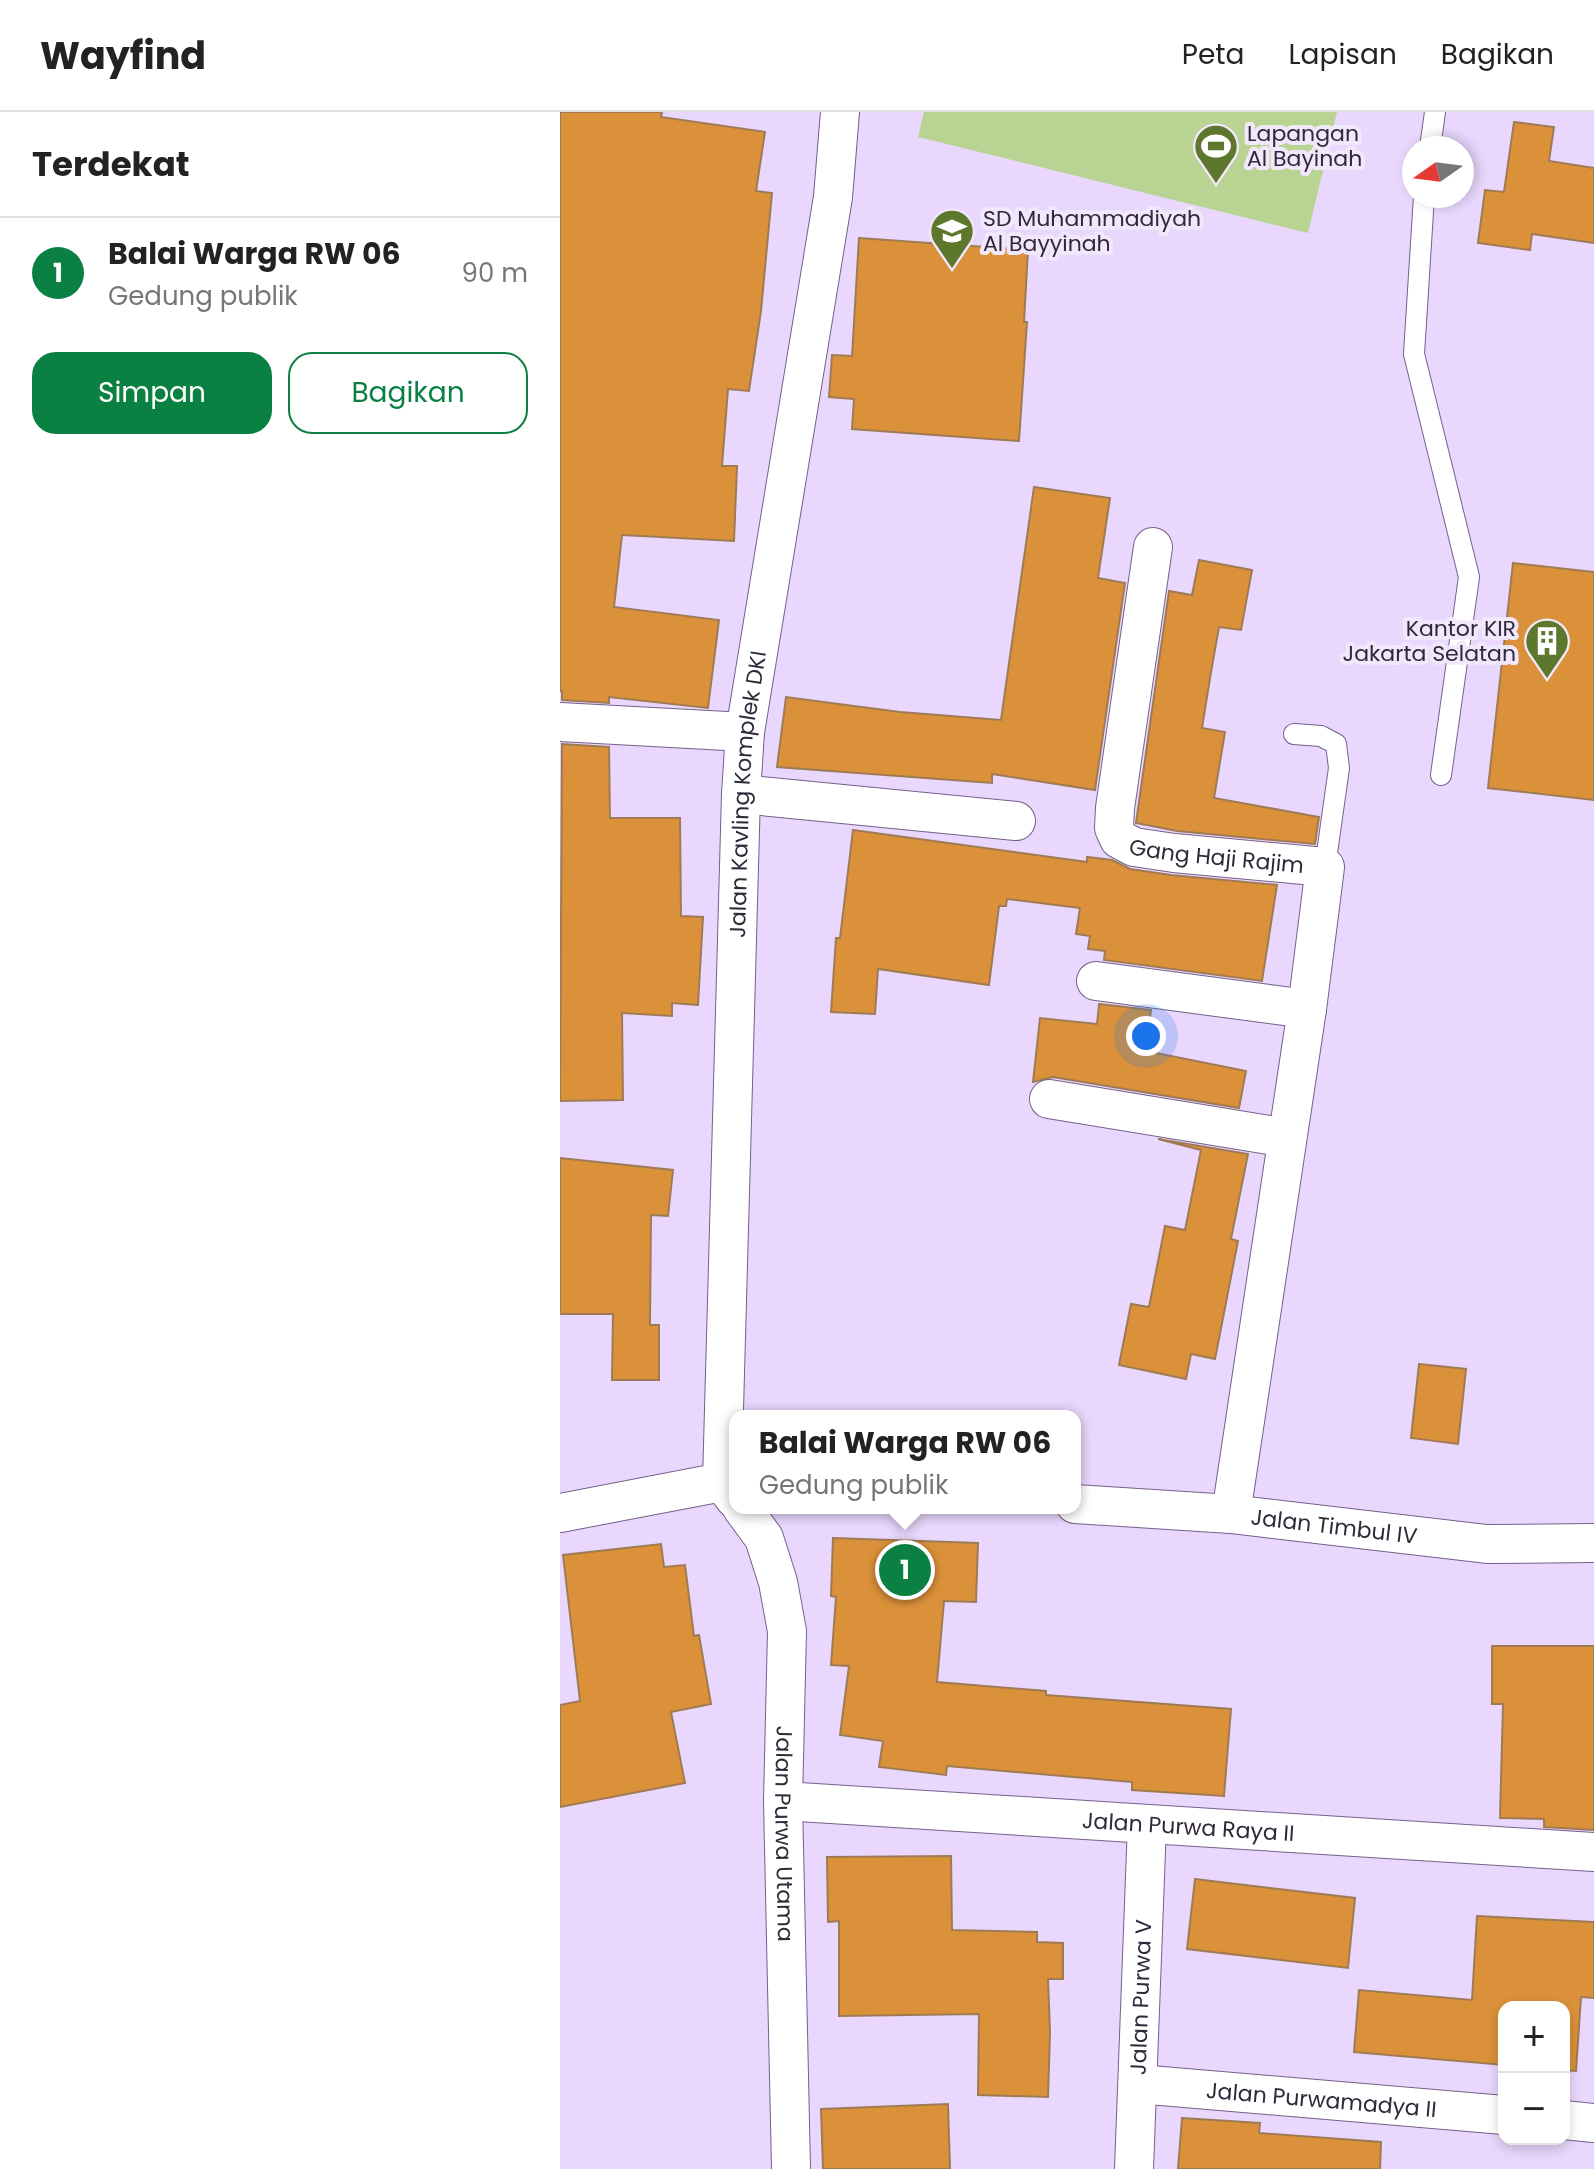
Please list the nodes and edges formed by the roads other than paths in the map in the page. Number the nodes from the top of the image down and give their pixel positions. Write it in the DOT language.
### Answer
graph roads {
  1 [pos="840,112"];
  2 [pos="1435,112"];
  3 [pos="1432,136"];
  4 [pos="1423,208"];
  5 [pos="1153,547"];
  6 [pos="560,722"];
  7 [pos="745,732"];
  8 [pos="1294,734"];
  9 [pos="1441,775"];
  10 [pos="741,794"];
  11 [pos="1016,821"];
  12 [pos="1325,867"];
  13 [pos="1096,981"];
  14 [pos="1307,1009"];
  15 [pos="1049,1099"];
  16 [pos="1287,1138"];
  17 [pos="735,1410"];
  18 [pos="729,1494"];
  19 [pos="1081,1504"];
  20 [pos="560,1513"];
  21 [pos="748,1514"];
  22 [pos="1231,1514"];
  23 [pos="1594,1543"];
  24 [pos="783,1801"];
  25 [pos="1147,1824"];
  26 [pos="1594,1852"];
  27 [pos="1138,2084"];
  28 [pos="1498,2114"];
  29 [pos="1570,2121"];
  30 [pos="1594,2123"];
  31 [pos="791,2169"];
  32 [pos="1134,2169"];
  1 -- 7 [label="street, Jalan Kavling Komplek DKI"];
  2 -- 3 [label="lane"];
  4 -- 9 [label="lane"];
  5 -- 12 [label="street, Gang Haji Rajim"];
  6 -- 7 [label="street"];
  7 -- 10 [label="street, Jalan Kavling Komplek DKI"];
  8 -- 12 [label="lane"];
  10 -- 11 [label="street"];
  10 -- 17 [label="street, Jalan Kavling Komplek DKI"];
  12 -- 14 [label="street, Gang Haji Rajim"];
  13 -- 14 [label="street"];
  14 -- 16 [label="street, Gang Haji Rajim"];
  15 -- 16 [label="street"];
  16 -- 22 [label="street, Gang Haji Rajim"];
  18 -- 20 [label="street"];
  19 -- 22 [label="street, Jalan Timbul IV"];
  21 -- 24 [label="street, Jalan Purwa Utama"];
  22 -- 23 [label="street, Jalan Timbul IV"];
  24 -- 25 [label="street, Jalan Purwa Raya II"];
  24 -- 31 [label="street, Jalan Purwa Utama"];
  25 -- 26 [label="street, Jalan Purwa Raya II"];
  25 -- 27 [label="street, Jalan Purwa V"];
  27 -- 28 [label="street, Jalan Purwamadya II"];
  27 -- 32 [label="street, Jalan Purwa V"];
  29 -- 30 [label="street"];
}
